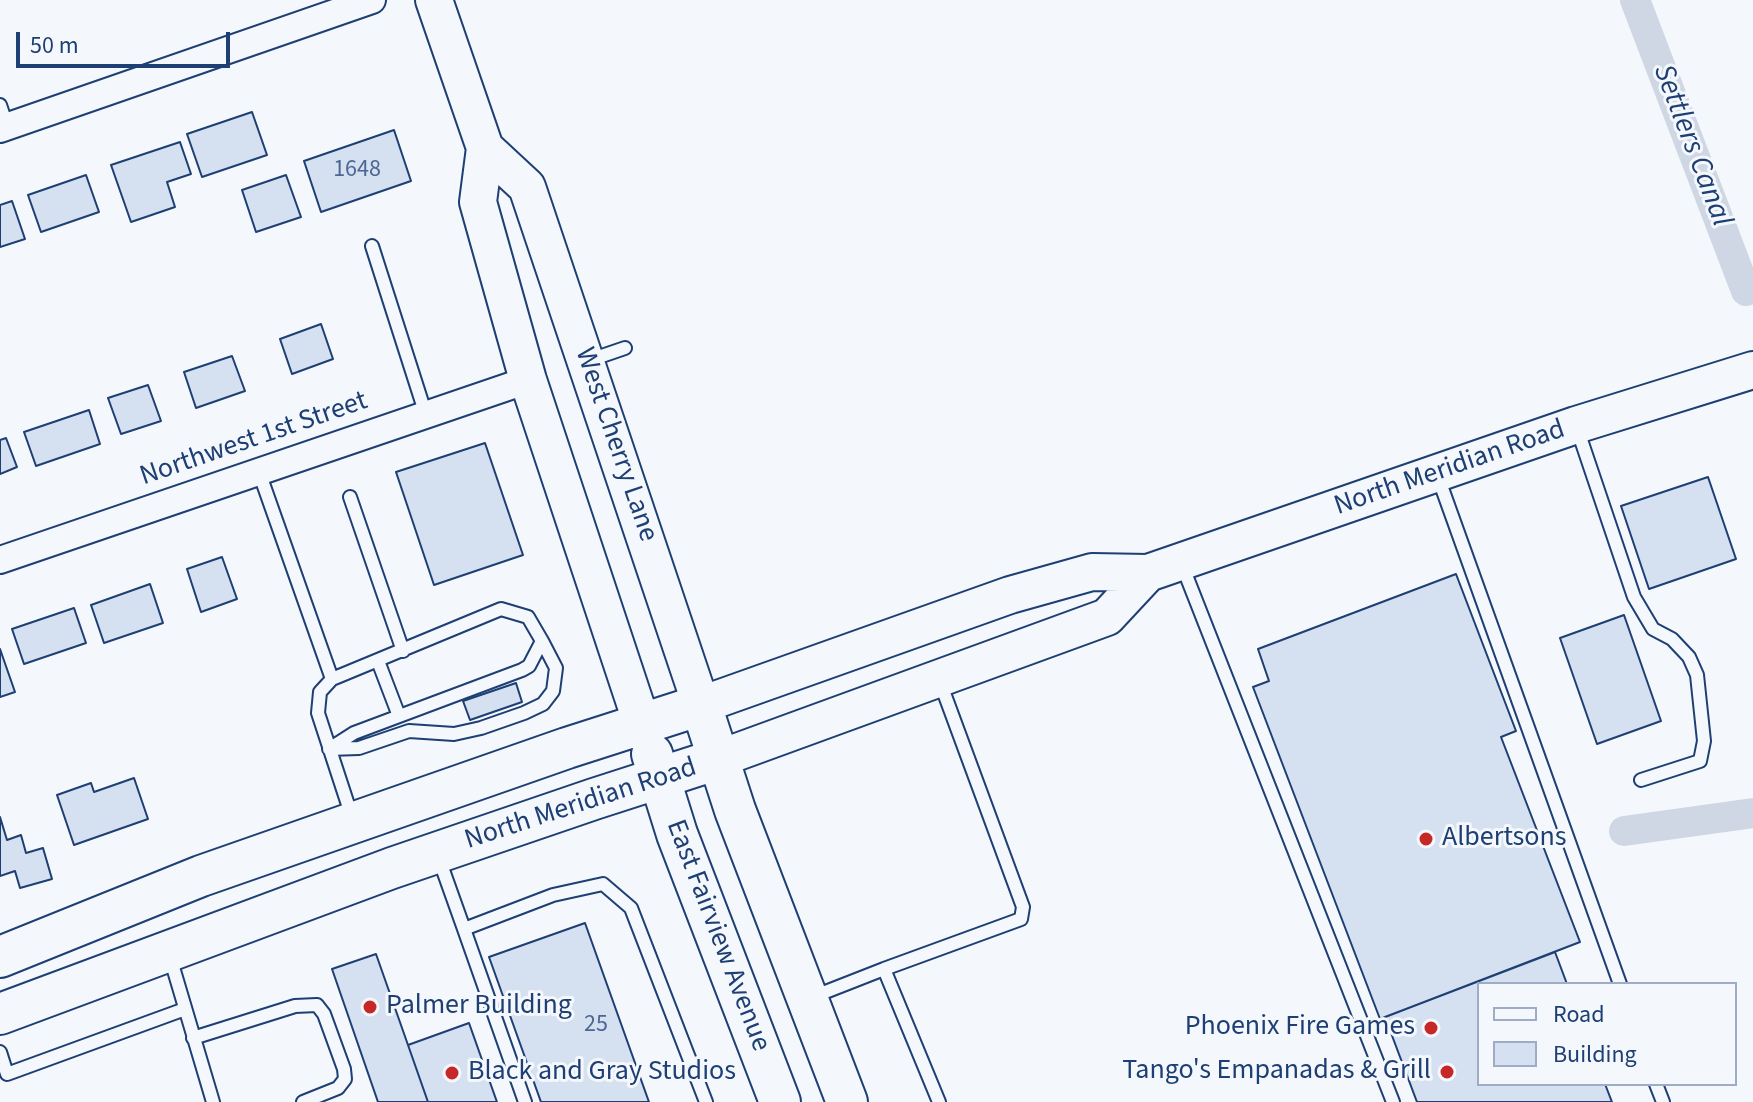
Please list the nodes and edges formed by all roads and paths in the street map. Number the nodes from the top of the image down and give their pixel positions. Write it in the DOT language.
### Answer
graph roads {
  1 [pos="372,0"];
  2 [pos="434,0"];
  3 [pos="346,4"];
  4 [pos="2,120"];
  5 [pos="485,148"];
  6 [pos="372,246"];
  7 [pos="625,348"];
  8 [pos="587,361"];
  9 [pos="1753,370"];
  10 [pos="528,380"];
  11 [pos="426,415"];
  12 [pos="1576,425"];
  13 [pos="259,472"];
  14 [pos="1437,474"];
  15 [pos="350,497"];
  16 [pos="0,560"];
  17 [pos="1165,568"];
  18 [pos="542,641"];
  19 [pos="403,651"];
  20 [pos="378,661"];
  21 [pos="332,679"];
  22 [pos="939,679"];
  23 [pos="701,705"];
  24 [pos="399,716"];
  25 [pos="642,724"];
  26 [pos="329,749"];
  27 [pos="718,759"];
  28 [pos="659,778"];
  29 [pos="1641,780"];
  30 [pos="354,822"];
  31 [pos="437,853"];
  32 [pos="464,929"];
  33 [pos="168,950"];
  34 [pos="0,957"];
  35 [pos="884,969"];
  36 [pos="1619,982"];
  37 [pos="807,999"];
  38 [pos="185,1009"];
  39 [pos="0,1014"];
  40 [pos="193,1038"];
  41 [pos="0,1052"];
  42 [pos="213,1102"];
  43 [pos="303,1102"];
  44 [pos="525,1102"];
  45 [pos="706,1102"];
  46 [pos="780,1102"];
  47 [pos="847,1102"];
  48 [pos="939,1102"];
  49 [pos="1393,1102"];
  1 -- 3 [label="street"];
  2 -- 5 [label="main road, West Cherry Lane"];
  3 -- 4 [label="street"];
  5 -- 8 [label="main road, West Cherry Lane"];
  5 -- 10 [label="main road, West Cherry Lane"];
  6 -- 11 [label="lane"];
  7 -- 8 [label="lane"];
  8 -- 23 [label="main road, West Cherry Lane"];
  9 -- 12 [label="main road, North Meridian Road"];
  10 -- 11 [label="street, Northwest 1st Street"];
  10 -- 25 [label="main road, West Cherry Lane"];
  11 -- 13 [label="street, Northwest 1st Street"];
  12 -- 14 [label="main road, North Meridian Road"];
  12 -- 29 [label="lane"];
  13 -- 16 [label="street, Northwest 1st Street"];
  13 -- 21 [label="lane"];
  14 -- 17 [label="main road, North Meridian Road"];
  14 -- 36 [label="lane"];
  15 -- 19 [label="lane"];
  17 -- 22 [label="main road, North Meridian Road"];
  17 -- 23 [label="main road, North Meridian Road"];
  17 -- 49 [label="lane"];
  18 -- 19 [label="lane"];
  18 -- 24 [label="lane"];
  18 -- 26 [label="lane"];
  19 -- 20 [label="lane"];
  20 -- 21 [label="lane"];
  20 -- 24 [label="lane"];
  21 -- 26 [label="lane"];
  22 -- 27 [label="main road, North Meridian Road"];
  22 -- 35 [label="lane"];
  23 -- 25 [label="main road, North Meridian Road"];
  23 -- 27 [label="main road, West Cherry Lane"];
  24 -- 26 [label="lane"];
  25 -- 28 [label="main road, East Fairview Avenue"];
  25 -- 30 [label="main road, North Meridian Road"];
  26 -- 30 [label="lane"];
  27 -- 28 [label="main road, North Meridian Road"];
  27 -- 37 [label="main road"];
  28 -- 31 [label="main road, North Meridian Road"];
  28 -- 46 [label="main road, East Fairview Avenue"];
  30 -- 34 [label="main road, North Meridian Road"];
  31 -- 32 [label="lane"];
  31 -- 33 [label="main road, North Meridian Road"];
  32 -- 44 [label="lane"];
  32 -- 45 [label="lane"];
  33 -- 38 [label="lane"];
  33 -- 39 [label="main road, North Meridian Road"];
  35 -- 37 [label="lane"];
  35 -- 48 [label="lane"];
  37 -- 47 [label="main road"];
  38 -- 40 [label="lane"];
  38 -- 41 [label="lane"];
  40 -- 42 [label="lane"];
  40 -- 43 [label="lane"];
}
